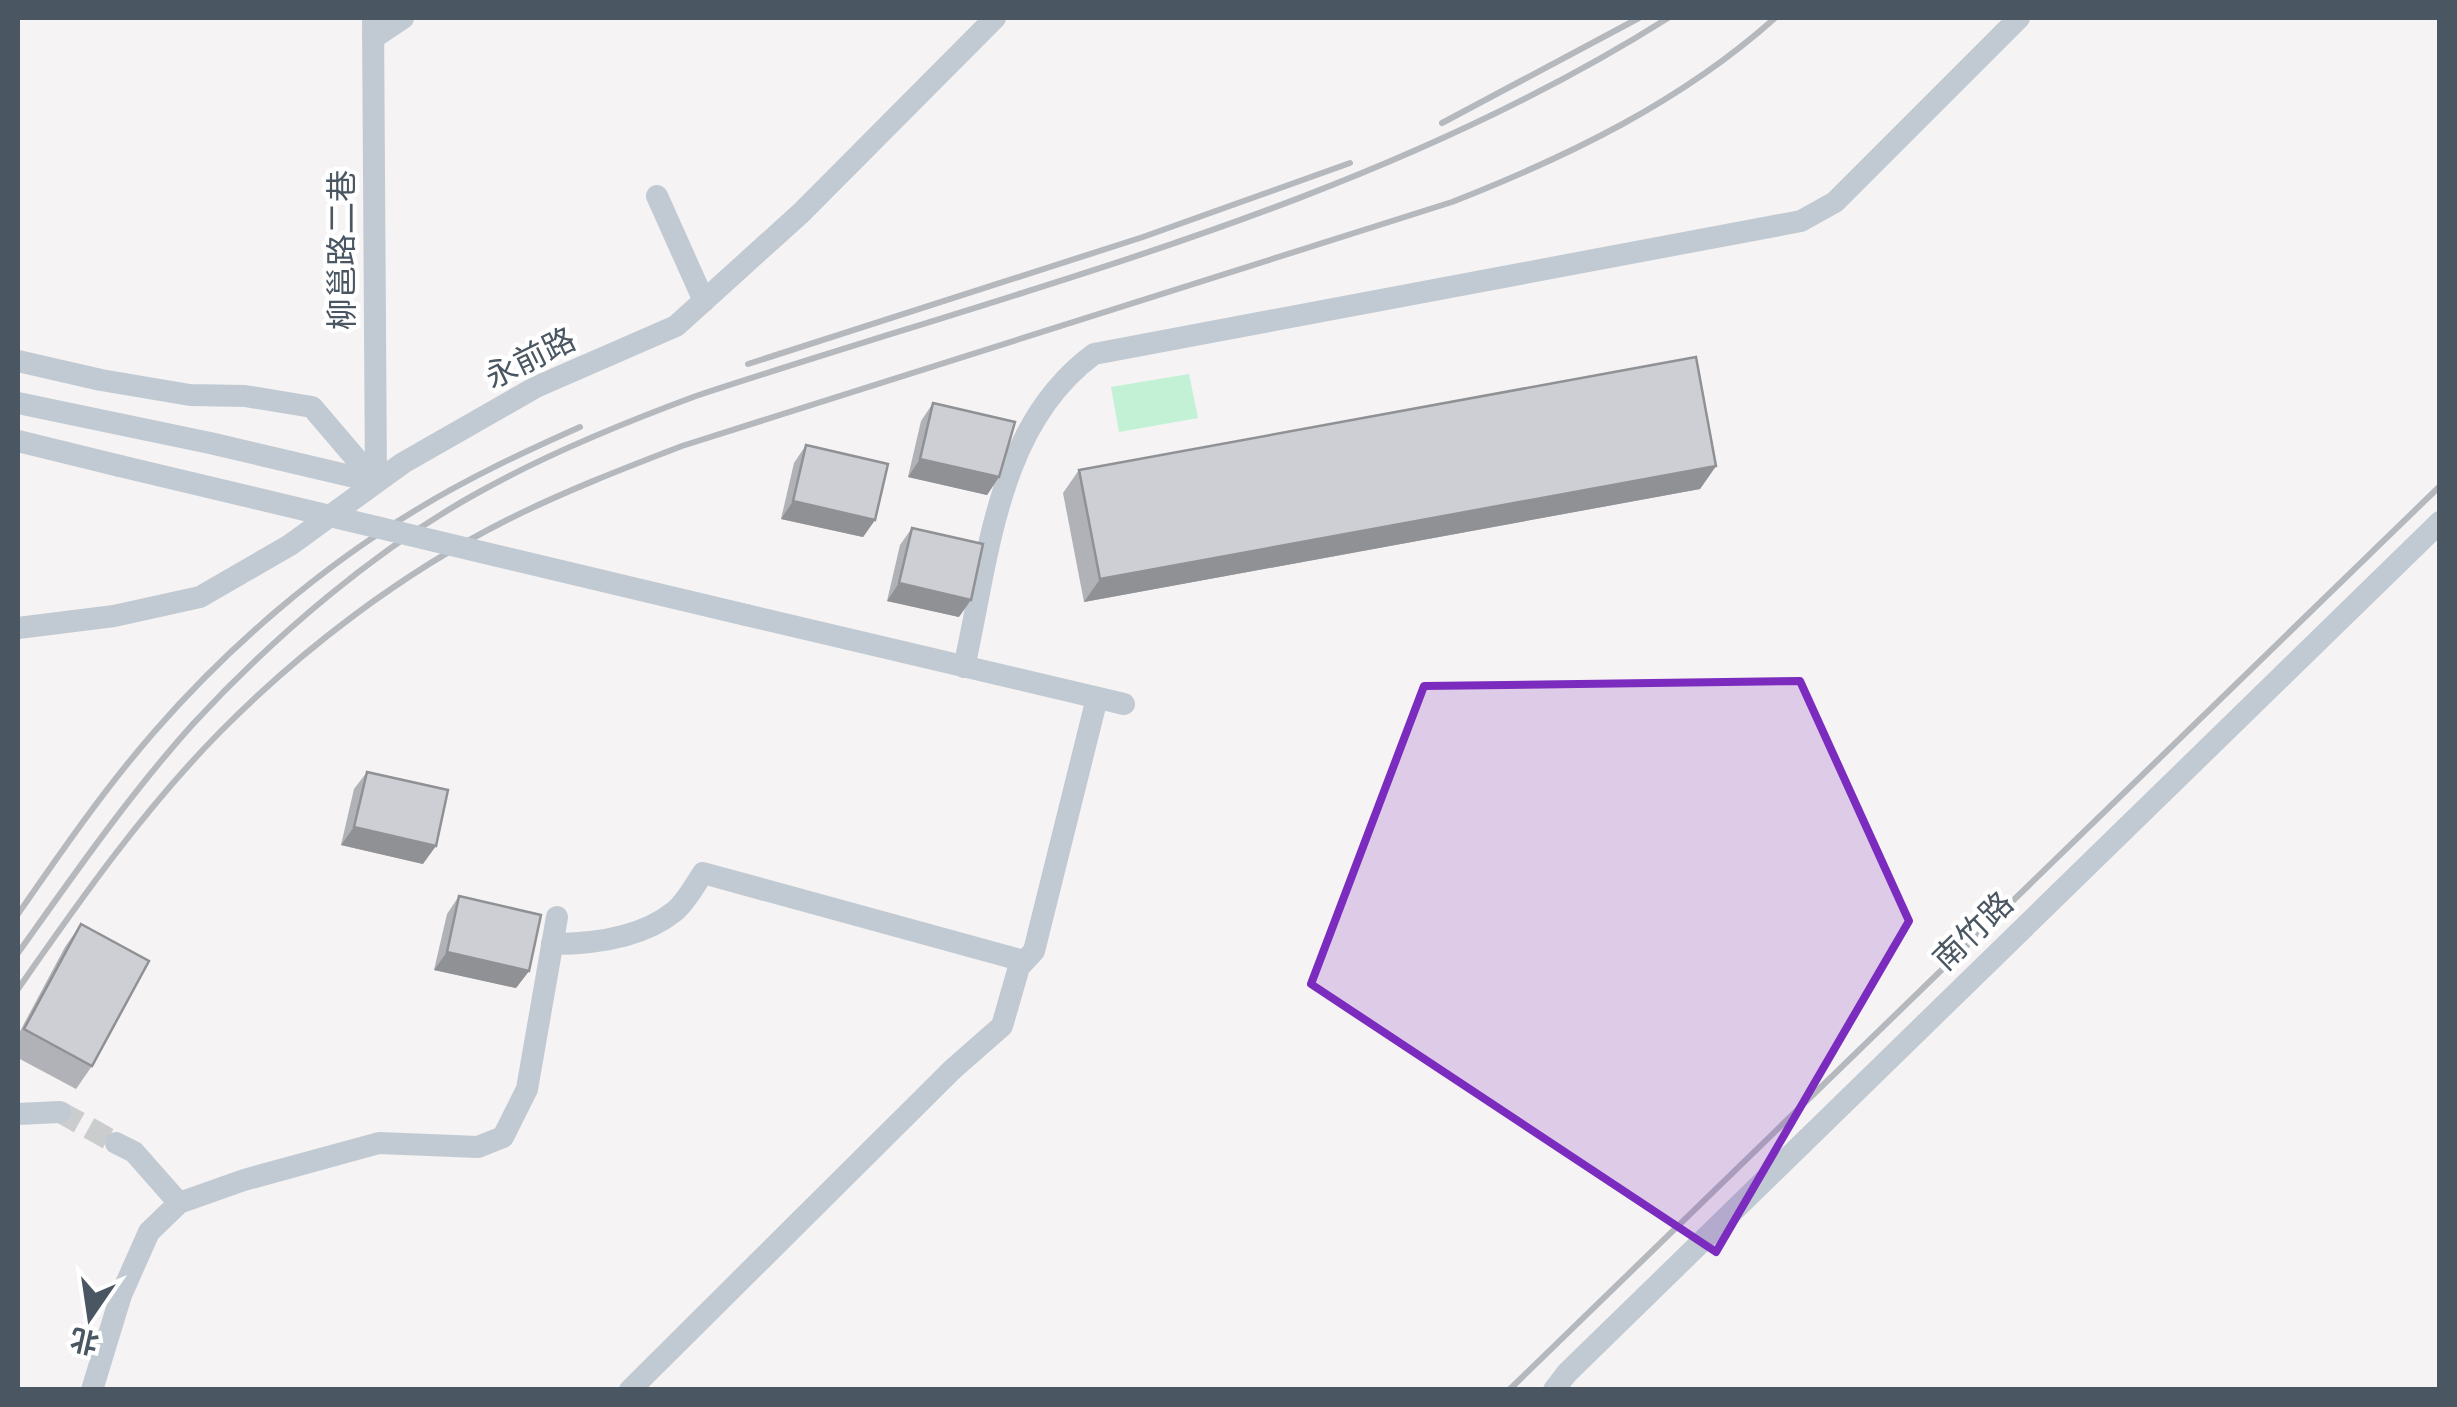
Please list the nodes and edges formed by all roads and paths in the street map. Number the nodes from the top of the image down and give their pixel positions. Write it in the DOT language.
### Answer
graph roads {
  1 [pos="403,18"];
  2 [pos="995,18"];
  3 [pos="2019,18"];
  4 [pos="373,28"];
  5 [pos="657,196"];
  6 [pos="704,301"];
  7 [pos="18,360"];
  8 [pos="18,403"];
  9 [pos="18,441"];
  10 [pos="376,482"];
  11 [pos="2440,522"];
  12 [pos="18,628"];
  13 [pos="964,667"];
  14 [pos="1096,698"];
  15 [pos="1124,704"];
  16 [pos="557,917"];
  17 [pos="552,944"];
  18 [pos="1024,961"];
  19 [pos="60,1112"];
  20 [pos="18,1114"];
  21 [pos="116,1143"];
  22 [pos="179,1204"];
  23 [pos="92,1390"];
  24 [pos="630,1390"];
  25 [pos="1554,1390"];
  1 -- 4 [label="street"];
  2 -- 6 [label="street, 永前路"];
  3 -- 13 [label="street"];
  4 -- 10 [label="street, 柳邕路二巷"];
  5 -- 6 [label="street"];
  6 -- 10 [label="street, 永前路"];
  7 -- 10 [label="street"];
  8 -- 10 [label="street"];
  9 -- 13 [label="street, bridge"];
  10 -- 12 [label="street, 永前路"];
  11 -- 25 [label="street, 南竹路"];
  13 -- 14 [label="street"];
  14 -- 15 [label="street"];
  14 -- 18 [label="street"];
  16 -- 17 [label="street"];
  17 -- 18 [label="street"];
  17 -- 22 [label="street"];
  18 -- 24 [label="street"];
  19 -- 20 [label="street"];
  21 -- 22 [label="street"];
  22 -- 23 [label="street"];
}
